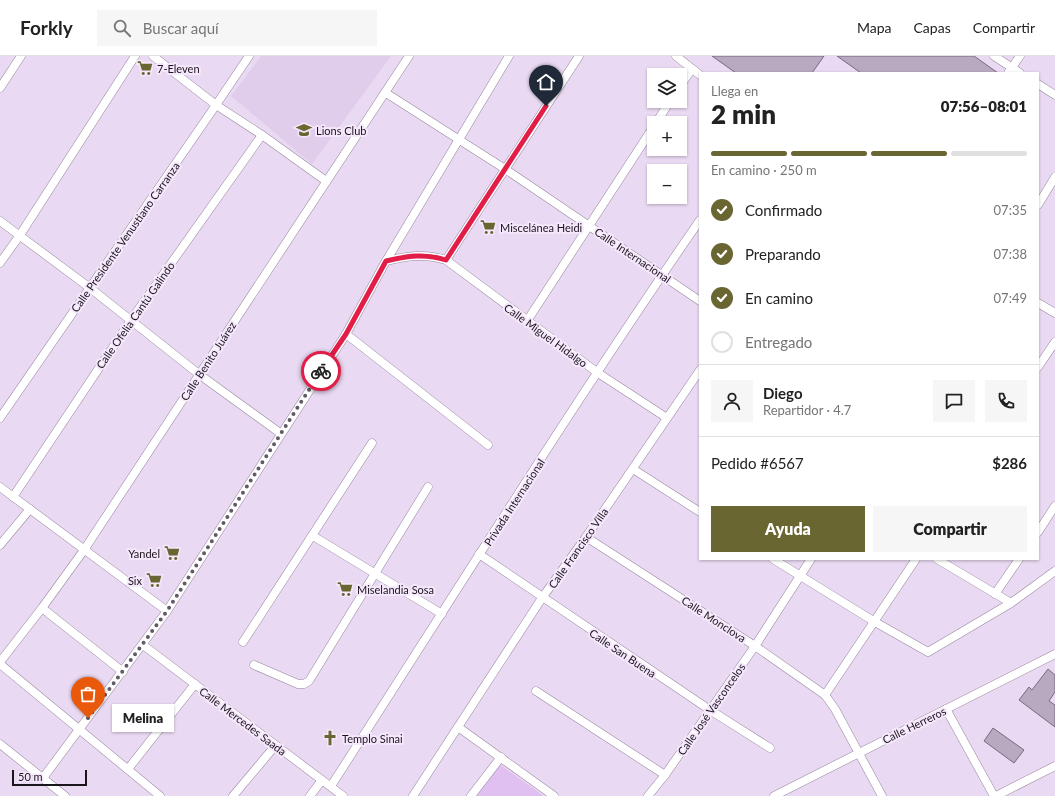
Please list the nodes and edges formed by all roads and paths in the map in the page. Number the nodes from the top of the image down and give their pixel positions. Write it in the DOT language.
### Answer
graph roads {
  1 [pos="21,56"];
  2 [pos="135,56"];
  3 [pos="153,56"];
  4 [pos="249,56"];
  5 [pos="409,56"];
  6 [pos="509,56"];
  7 [pos="578,56"];
  8 [pos="676,56"];
  9 [pos="994,56"];
  10 [pos="1020,56"];
  11 [pos="692,69"];
  12 [pos="1010,70"];
  13 [pos="699,74"];
  14 [pos="687,76"];
  15 [pos="1039,85"];
  16 [pos="0,88"];
  17 [pos="386,92"];
  18 [pos="1055,94"];
  19 [pos="216,105"];
  20 [pos="262,135"];
  21 [pos="647,137"];
  22 [pos="459,140"];
  23 [pos="505,169"];
  24 [pos="1055,177"];
  25 [pos="326,181"];
  26 [pos="1039,203"];
  27 [pos="0,221"];
  28 [pos="699,221"];
  29 [pos="589,226"];
  30 [pos="20,235"];
  31 [pos="446,260"];
  32 [pos="386,261"];
  33 [pos="0,263"];
  34 [pos="662,274"];
  35 [pos="90,288"];
  36 [pos="699,299"];
  37 [pos="1039,303"];
  38 [pos="1055,313"];
  39 [pos="131,320"];
  40 [pos="527,321"];
  41 [pos="346,334"];
  42 [pos="1055,342"];
  43 [pos="1039,366"];
  44 [pos="699,371"];
  45 [pos="598,373"];
  46 [pos="200,375"];
  47 [pos="0,418"];
  48 [pos="667,418"];
  49 [pos="280,433"];
  50 [pos="372,443"];
  51 [pos="488,445"];
  52 [pos="633,469"];
  53 [pos="0,487"];
  54 [pos="428,488"];
  55 [pos="13,497"];
  56 [pos="1055,506"];
  57 [pos="30,509"];
  58 [pos="699,511"];
  59 [pos="1039,517"];
  60 [pos="1046,521"];
  61 [pos="1039,531"];
  62 [pos="313,536"];
  63 [pos="586,537"];
  64 [pos="0,545"];
  65 [pos="84,550"];
  66 [pos="479,554"];
  67 [pos="775,560"];
  68 [pos="811,560"];
  69 [pos="915,560"];
  70 [pos="939,560"];
  71 [pos="1018,560"];
  72 [pos="1055,571"];
  73 [pos="375,573"];
  74 [pos="800,576"];
  75 [pos="995,594"];
  76 [pos="542,598"];
  77 [pos="1011,603"];
  78 [pos="42,608"];
  79 [pos="167,611"];
  80 [pos="442,614"];
  81 [pos="874,622"];
  82 [pos="243,642"];
  83 [pos="143,645"];
  84 [pos="755,646"];
  85 [pos="1055,654"];
  86 [pos="0,663"];
  87 [pos="254,665"];
  88 [pos="123,672"];
  89 [pos="194,684"];
  90 [pos="536,691"];
  91 [pos="824,694"];
  92 [pos="946,708"];
  93 [pos="710,710"];
  94 [pos="458,727"];
  95 [pos="80,730"];
  96 [pos="0,744"];
  97 [pos="275,746"];
  98 [pos="770,748"];
  99 [pos="858,752"];
  100 [pos="501,757"];
  101 [pos="1055,766"];
  102 [pos="128,769"];
  103 [pos="665,775"];
  104 [pos="43,778"];
  105 [pos="322,780"];
  106 [pos="331,786"];
  107 [pos="65,796"];
  108 [pos="160,796"];
  109 [pos="233,796"];
  110 [pos="310,796"];
  111 [pos="343,796"];
  112 [pos="413,796"];
  113 [pos="471,796"];
  114 [pos="554,796"];
  115 [pos="648,796"];
  116 [pos="774,796"];
  117 [pos="882,796"];
  118 [pos="995,796"];
  1 -- 16 [label="street"];
  2 -- 30 [label="street"];
  3 -- 19 [label="street"];
  4 -- 19 [label="street, Calle Presidente Venustiano Carranza"];
  5 -- 17 [label="street, Calle Benito Juárez"];
  6 -- 22 [label="street"];
  7 -- 23 [label="street"];
  8 -- 11 [label="street"];
  9 -- 12 [label="street"];
  10 -- 12 [label="street"];
  11 -- 13 [label="street"];
  11 -- 14 [label="street"];
  15 -- 18 [label="street"];
  17 -- 22 [label="street, Calle Internacional"];
  17 -- 25 [label="street, Calle Benito Juárez"];
  19 -- 20 [label="street"];
  19 -- 35 [label="street, Calle Presidente Venustiano Carranza"];
  20 -- 25 [label="street"];
  20 -- 39 [label="street, Calle Ofelia Cantú Galindo"];
  21 -- 29 [label="street"];
  22 -- 23 [label="street, Calle Internacional"];
  22 -- 32 [label="street"];
  23 -- 29 [label="street, Calle Internacional"];
  23 -- 31 [label="street"];
  24 -- 26 [label="street"];
  25 -- 46 [label="street, Calle Benito Juárez"];
  27 -- 30 [label="street"];
  28 -- 34 [label="street, Privada Internacional"];
  29 -- 34 [label="street, Calle Internacional"];
  29 -- 40 [label="street"];
  30 -- 33 [label="street"];
  30 -- 35 [label="street"];
  31 -- 32 [label="street, Calle Miguel Hidalgo"];
  31 -- 40 [label="street, Calle Miguel Hidalgo"];
  32 -- 41 [label="street"];
  34 -- 36 [label="street, Calle Internacional"];
  34 -- 45 [label="street, Privada Internacional"];
  35 -- 39 [label="street"];
  35 -- 47 [label="street, Calle Presidente Venustiano Carranza"];
  37 -- 38 [label="street"];
  39 -- 46 [label="street"];
  39 -- 55 [label="street, Calle Ofelia Cantú Galindo"];
  40 -- 45 [label="street, Calle Miguel Hidalgo"];
  41 -- 49 [label="street"];
  41 -- 51 [label="street"];
  42 -- 43 [label="street"];
  44 -- 48 [label="street, Calle Francisco Villa"];
  45 -- 48 [label="street, Calle Miguel Hidalgo"];
  45 -- 66 [label="street, Privada Internacional"];
  46 -- 49 [label="street"];
  46 -- 65 [label="street, Calle Benito Juárez"];
  48 -- 52 [label="street, Calle Francisco Villa"];
  49 -- 79 [label="street"];
  50 -- 62 [label="street"];
  52 -- 58 [label="street"];
  52 -- 63 [label="street, Calle Francisco Villa"];
  53 -- 55 [label="street"];
  54 -- 73 [label="street"];
  55 -- 57 [label="street"];
  56 -- 60 [label="street"];
  57 -- 64 [label="street"];
  57 -- 65 [label="street"];
  59 -- 60 [label="street"];
  60 -- 61 [label="street"];
  62 -- 73 [label="street"];
  62 -- 82 [label="street"];
  63 -- 76 [label="street, Calle Francisco Villa"];
  63 -- 84 [label="street, Calle Monclova"];
  65 -- 78 [label="street, Calle Benito Juárez"];
  65 -- 79 [label="street"];
  66 -- 76 [label="street, Calle San Buena"];
  66 -- 80 [label="street, Privada Internacional"];
  67 -- 74 [label="street"];
  68 -- 74 [label="street, Calle José Vasconcelos"];
  69 -- 81 [label="street"];
  70 -- 75 [label="street"];
  71 -- 75 [label="street"];
  72 -- 77 [label="street"];
  73 -- 80 [label="street"];
  73 -- 87 [label="street"];
  74 -- 81 [label="street"];
  74 -- 84 [label="street, Calle José Vasconcelos"];
  75 -- 77 [label="street"];
  76 -- 93 [label="street, Calle San Buena"];
  76 -- 94 [label="street, Calle Francisco Villa"];
  77 -- 81 [label="street"];
  78 -- 86 [label="street, Calle Benito Juárez"];
  78 -- 88 [label="street"];
  79 -- 83 [label="street"];
  80 -- 106 [label="street, Privada Internacional"];
  81 -- 91 [label="street"];
  83 -- 88 [label="street"];
  83 -- 89 [label="street, Calle Mercedes Saada"];
  84 -- 91 [label="street, Calle Monclova"];
  84 -- 93 [label="street, Calle José Vasconcelos"];
  85 -- 92 [label="street, Calle Herreros"];
  86 -- 95 [label="street"];
  88 -- 95 [label="street"];
  89 -- 97 [label="street, Calle Mercedes Saada"];
  89 -- 102 [label="street"];
  90 -- 103 [label="street"];
  91 -- 99 [label="street, Calle Monclova"];
  92 -- 99 [label="street, Calle Herreros"];
  92 -- 118 [label="street"];
  93 -- 98 [label="street, Calle San Buena"];
  93 -- 103 [label="street, Calle José Vasconcelos"];
  94 -- 100 [label="street"];
  94 -- 112 [label="street, Calle Francisco Villa"];
  95 -- 102 [label="street"];
  95 -- 104 [label="street"];
  96 -- 104 [label="street"];
  97 -- 105 [label="street, Calle Mercedes Saada"];
  97 -- 109 [label="street"];
  99 -- 116 [label="street, Calle Herreros"];
  99 -- 117 [label="street, Calle Monclova"];
  100 -- 113 [label="street"];
  100 -- 114 [label="street"];
  101 -- 118 [label="street"];
  102 -- 108 [label="street"];
  103 -- 115 [label="street, Calle José Vasconcelos"];
  104 -- 107 [label="street"];
  105 -- 106 [label="street, Calle Mercedes Saada"];
  105 -- 110 [label="street"];
  106 -- 111 [label="street, Calle Mercedes Saada"];
}
